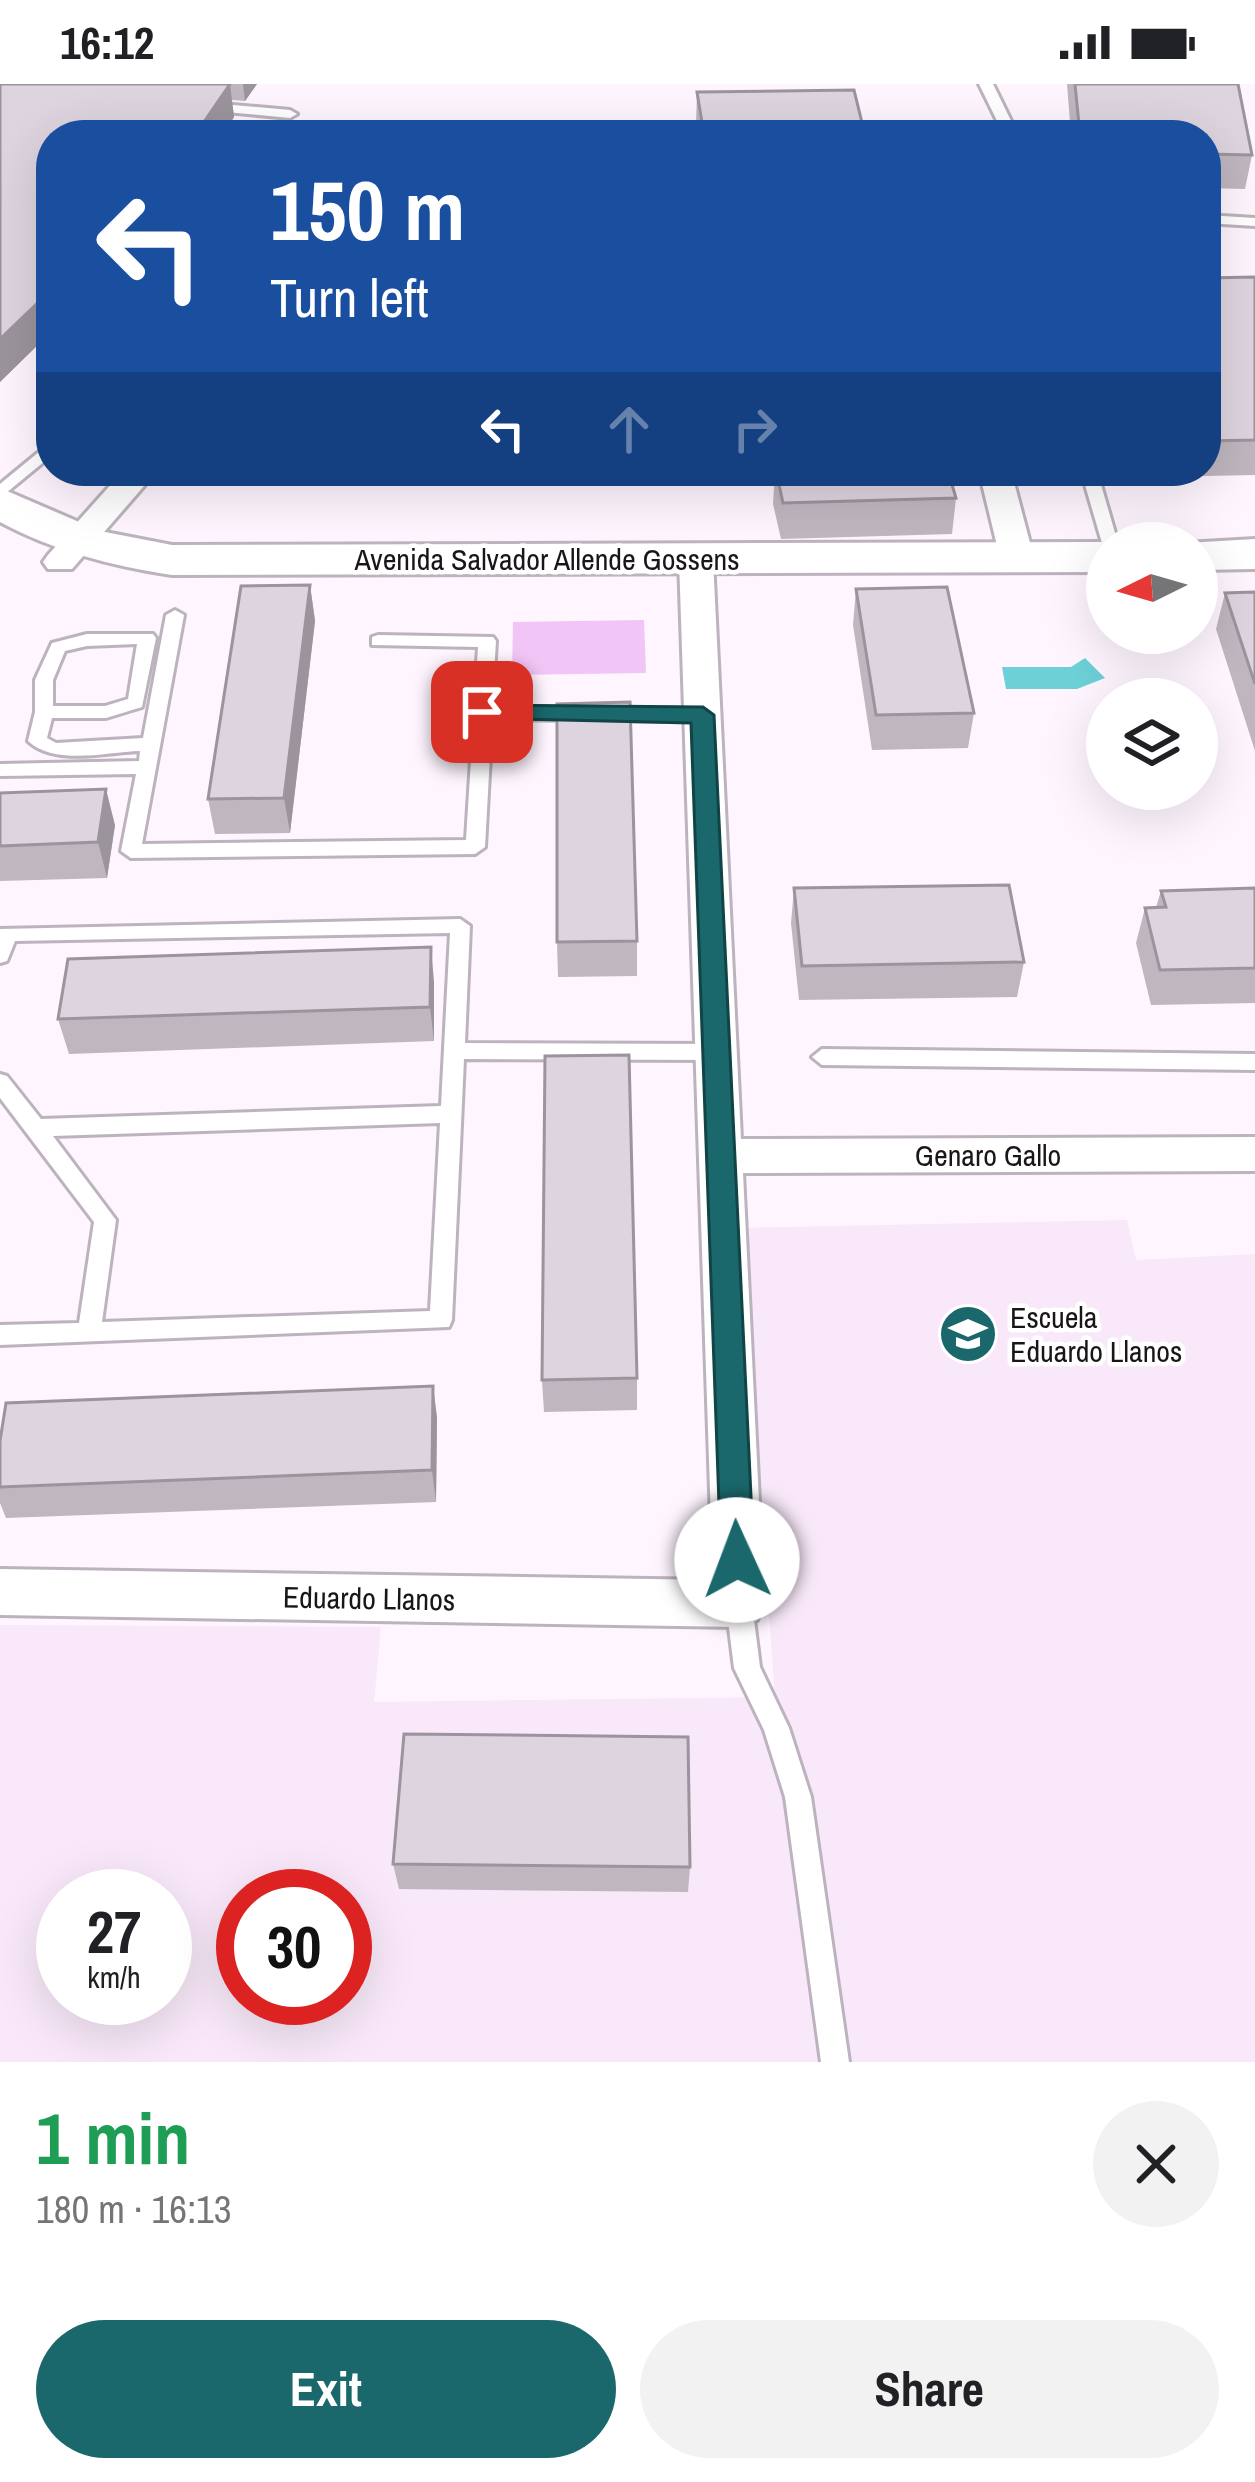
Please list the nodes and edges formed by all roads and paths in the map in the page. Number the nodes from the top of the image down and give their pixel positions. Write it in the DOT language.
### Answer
graph roads {
  1 [pos="986,84"];
  2 [pos="200,106"];
  3 [pos="290,114"];
  4 [pos="1004,120"];
  5 [pos="1221,220"];
  6 [pos="1255,222"];
  7 [pos="36,462"];
  8 [pos="128,486"];
  9 [pos="999,486"];
  10 [pos="1093,486"];
  11 [pos="0,497"];
  12 [pos="1104,522"];
  13 [pos="0,539"];
  14 [pos="69,552"];
  15 [pos="1255,554"];
  16 [pos="1218,555"];
  17 [pos="1086,557"];
  18 [pos="1017,558"];
  19 [pos="697,573"];
  20 [pos="1086,583"];
  21 [pos="1255,583"];
  22 [pos="1218,584"];
  23 [pos="175,616"];
  24 [pos="378,641"];
  25 [pos="44,712"];
  26 [pos="482,712"];
  27 [pos="703,715"];
  28 [pos="151,745"];
  29 [pos="146,767"];
  30 [pos="0,770"];
  31 [pos="0,956"];
  32 [pos="454,1051"];
  33 [pos="718,1052"];
  34 [pos="822,1057"];
  35 [pos="1255,1062"];
  36 [pos="0,1082"];
  37 [pos="451,1114"];
  38 [pos="35,1128"];
  39 [pos="1255,1154"];
  40 [pos="722,1156"];
  41 [pos="89,1331"];
  42 [pos="0,1335"];
  43 [pos="0,1592"];
  44 [pos="739,1604"];
  45 [pos="835,2062"];
  1 -- 4 [label="lane"];
  2 -- 3 [label="lane"];
  5 -- 6 [label="lane"];
  7 -- 11 [label="lane"];
  8 -- 14 [label="street"];
  9 -- 18 [label="street"];
  10 -- 12 [label="lane"];
  11 -- 14 [label="main road, Avenida Salvador Allende Gossens"];
  13 -- 14 [label="main road, Avenida Salvador Allende Gossens"];
  14 -- 19 [label="main road, Avenida Salvador Allende Gossens"];
  15 -- 16 [label="main road"];
  17 -- 18 [label="main road, Avenida Salvador Allende Gossens"];
  18 -- 19 [label="main road, Avenida Salvador Allende Gossens"];
  19 -- 20 [label="main road, Avenida Salvador Allende Gossens"];
  19 -- 27 [label="street"];
  21 -- 22 [label="main road"];
  23 -- 28 [label="lane"];
  24 -- 26 [label="lane"];
  25 -- 25 [label="lane"];
  25 -- 28 [label="lane"];
  26 -- 27 [label="lane"];
  26 -- 29 [label="lane"];
  27 -- 33 [label="street"];
  28 -- 29 [label="lane"];
  29 -- 30 [label="lane"];
  31 -- 32 [label="lane"];
  32 -- 33 [label="lane"];
  32 -- 37 [label="lane"];
  33 -- 40 [label="street"];
  34 -- 35 [label="lane"];
  36 -- 38 [label="lane"];
  37 -- 38 [label="lane"];
  37 -- 41 [label="lane"];
  38 -- 41 [label="lane"];
  39 -- 40 [label="street, Genaro Gallo"];
  40 -- 44 [label="street"];
  41 -- 42 [label="lane"];
  43 -- 44 [label="street, Eduardo Llanos"];
  44 -- 45 [label="lane"];
}
